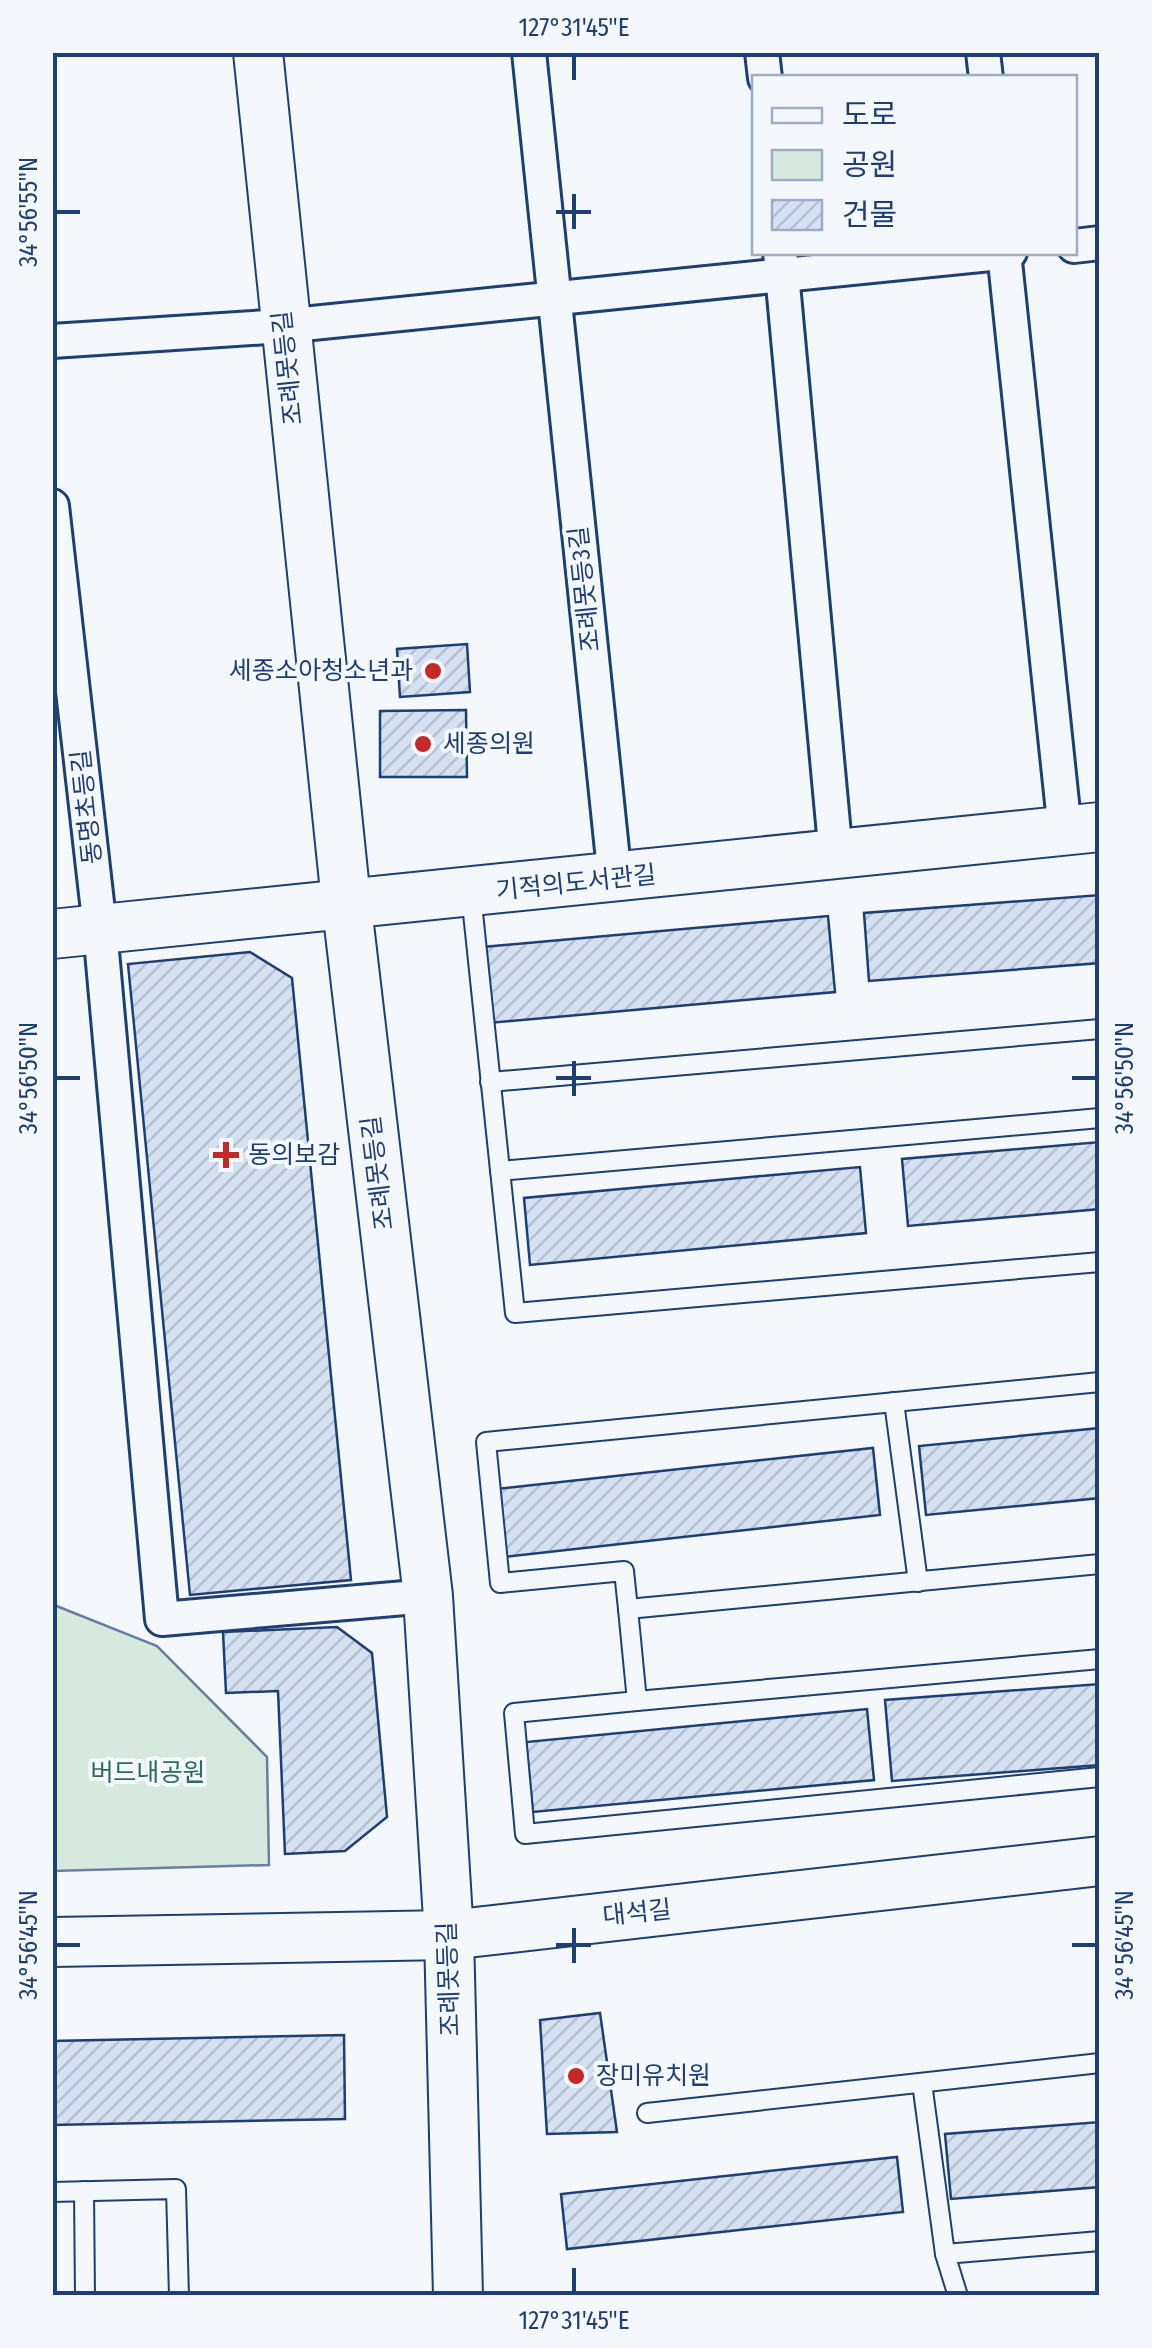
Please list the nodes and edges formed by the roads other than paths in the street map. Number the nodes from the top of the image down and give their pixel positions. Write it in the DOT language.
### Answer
graph roads {
  1 [pos="258,52"];
  2 [pos="530,52"];
  3 [pos="965,255"];
  4 [pos="1006,255"];
  5 [pos="782,264"];
  6 [pos="555,298"];
  7 [pos="283,326"];
  8 [pos="52,341"];
  9 [pos="52,506"];
  10 [pos="1082,829"];
  11 [pos="836,856"];
  12 [pos="615,879"];
  13 [pos="471,894"];
  14 [pos="347,904"];
  15 [pos="100,930"];
  16 [pos="52,934"];
  17 [pos="1100,1028"];
  18 [pos="490,1082"];
  19 [pos="1100,1118"];
  20 [pos="500,1171"];
  21 [pos="1100,1262"];
  22 [pos="1100,1382"];
  23 [pos="894,1402"];
  24 [pos="1100,1564"];
  25 [pos="918,1582"];
  26 [pos="428,1596"];
  27 [pos="628,1609"];
  28 [pos="1100,1659"];
  29 [pos="637,1701"];
  30 [pos="1100,1777"];
  31 [pos="1100,1861"];
  32 [pos="449,1935"];
  33 [pos="52,1942"];
  34 [pos="1100,2062"];
  35 [pos="922,2082"];
  36 [pos="647,2113"];
  37 [pos="84,2191"];
  38 [pos="52,2192"];
  39 [pos="1100,2241"];
  40 [pos="945,2254"];
  41 [pos="85,2296"];
  42 [pos="179,2296"];
  43 [pos="458,2296"];
  44 [pos="958,2296"];
  1 -- 7 [label="street, 조례못등길"];
  2 -- 6 [label="street, 조례못등3길"];
  3 -- 5 [label="street"];
  4 -- 10 [label="street"];
  5 -- 6 [label="street"];
  5 -- 11 [label="street"];
  6 -- 7 [label="street"];
  6 -- 12 [label="street, 조례못등3길"];
  7 -- 8 [label="street"];
  7 -- 14 [label="street, 조례못등길"];
  9 -- 15 [label="street, 동명초등길"];
  10 -- 11 [label="street, 기적의도서관길"];
  11 -- 12 [label="street, 기적의도서관길"];
  12 -- 13 [label="street, 기적의도서관길"];
  13 -- 14 [label="street, 기적의도서관길"];
  13 -- 18 [label="lane"];
  14 -- 15 [label="street, 기적의도서관길"];
  14 -- 26 [label="street, 조례못등길"];
  15 -- 16 [label="street, 기적의도서관길"];
  15 -- 26 [label="street, 동명초등길"];
  17 -- 18 [label="lane"];
  18 -- 20 [label="lane"];
  19 -- 20 [label="lane"];
  20 -- 21 [label="lane"];
  22 -- 23 [label="lane"];
  23 -- 25 [label="lane"];
  23 -- 27 [label="lane"];
  24 -- 25 [label="lane"];
  25 -- 27 [label="lane"];
  26 -- 32 [label="street, 조례못등길"];
  27 -- 29 [label="lane"];
  28 -- 29 [label="lane"];
  29 -- 30 [label="lane"];
  31 -- 32 [label="street, 대석길"];
  32 -- 33 [label="street, 대석길"];
  32 -- 43 [label="street, 조례못등길"];
  34 -- 35 [label="lane"];
  35 -- 36 [label="lane"];
  35 -- 40 [label="lane"];
  37 -- 38 [label="lane"];
  37 -- 41 [label="lane"];
  37 -- 42 [label="lane"];
  39 -- 40 [label="lane"];
  40 -- 44 [label="lane"];
}
